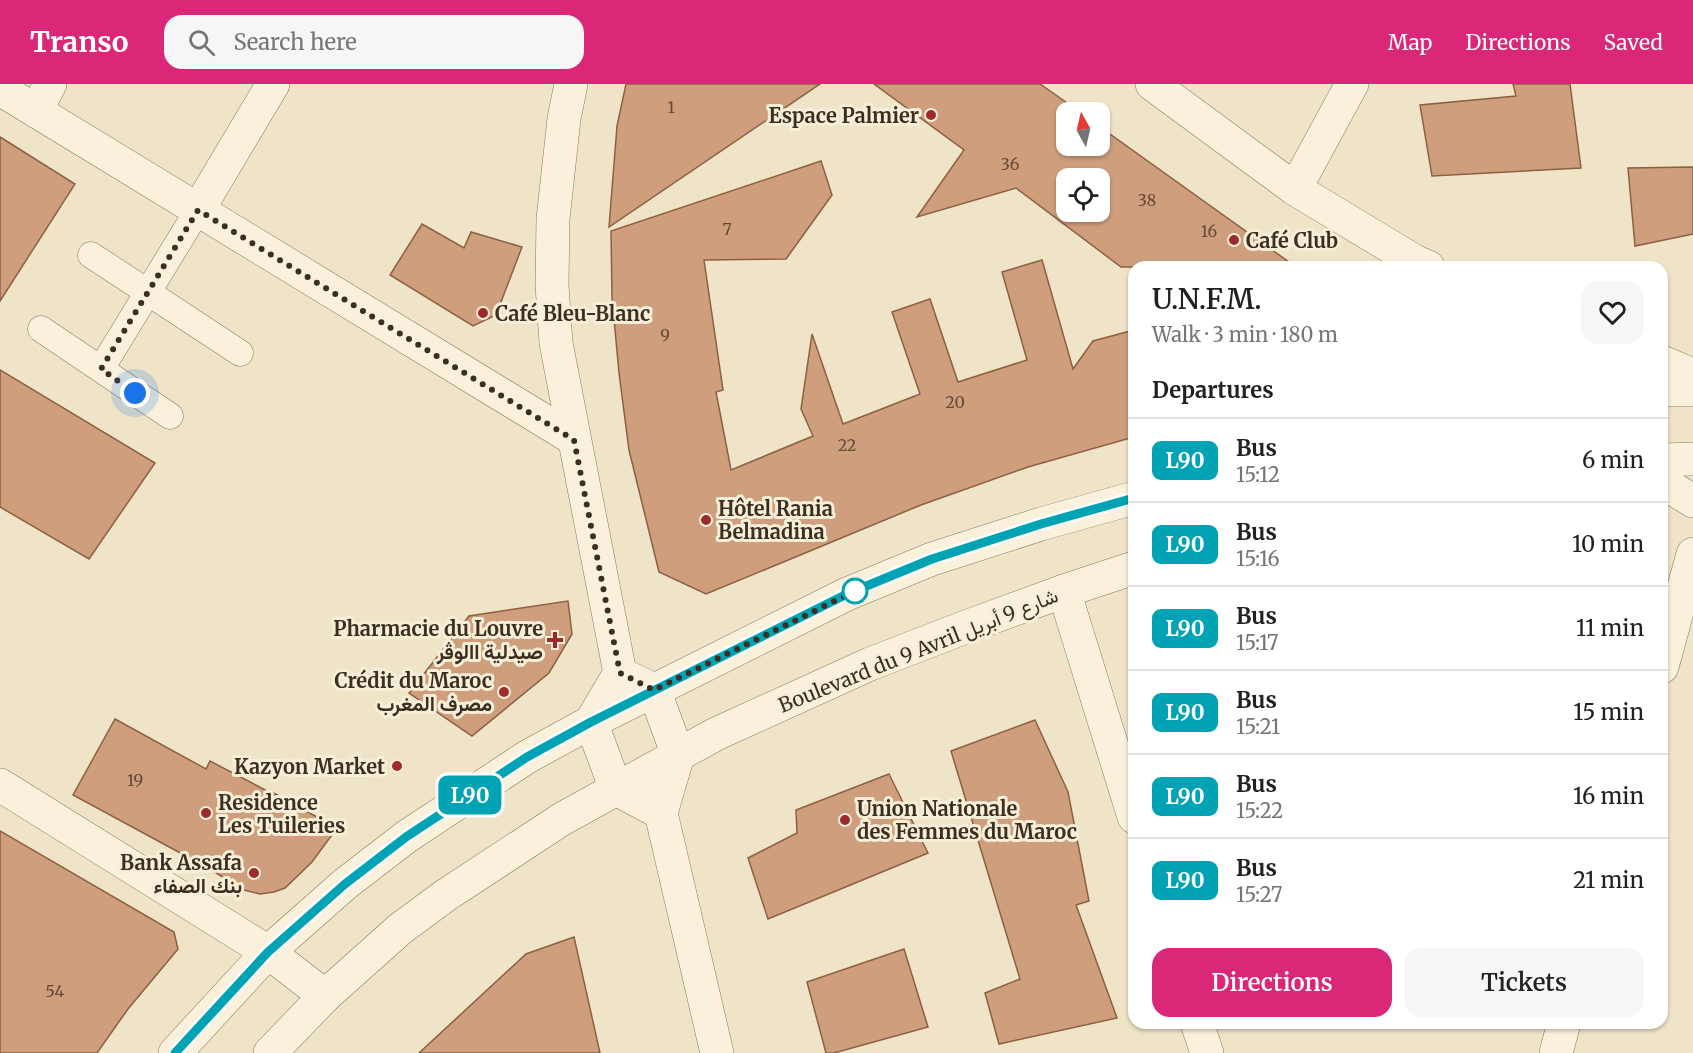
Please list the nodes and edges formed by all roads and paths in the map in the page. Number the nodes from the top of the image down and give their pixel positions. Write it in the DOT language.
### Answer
graph roads {
  1 [pos="273,84"];
  2 [pos="570,84"];
  3 [pos="1152,84"];
  4 [pos="1352,84"];
  5 [pos="0,89"];
  6 [pos="43,98"];
  7 [pos="1295,189"];
  8 [pos="198,210"];
  9 [pos="91,255"];
  10 [pos="1413,261"];
  11 [pos="148,293"];
  12 [pos="41,329"];
  13 [pos="240,353"];
  14 [pos="1668,365"];
  15 [pos="101,369"];
  16 [pos="1693,375"];
  17 [pos="1668,390"];
  18 [pos="1693,390"];
  19 [pos="170,416"];
  20 [pos="574,440"];
  21 [pos="1693,459"];
  22 [pos="1668,460"];
  23 [pos="1668,486"];
  24 [pos="1128,500"];
  25 [pos="1693,501"];
  26 [pos="1693,554"];
  27 [pos="1128,570"];
  28 [pos="1064,591"];
  29 [pos="1668,645"];
  30 [pos="620,673"];
  31 [pos="654,690"];
  32 [pos="591,722"];
  33 [pos="678,755"];
  34 [pos="0,785"];
  35 [pos="616,789"];
  36 [pos="1128,798"];
  37 [pos="661,813"];
  38 [pos="268,952"];
  39 [pos="325,996"];
  40 [pos="1199,1029"];
  41 [pos="1562,1029"];
  42 [pos="175,1053"];
  43 [pos="270,1053"];
  44 [pos="717,1053"];
  45 [pos="1207,1053"];
  46 [pos="1556,1053"];
  1 -- 8 [label="street"];
  2 -- 20 [label="street"];
  3 -- 7 [label="street"];
  4 -- 7 [label="street"];
  5 -- 6 [label="street"];
  6 -- 8 [label="street"];
  7 -- 10 [label="street"];
  8 -- 11 [label="lane"];
  8 -- 20 [label="street"];
  9 -- 11 [label="lane"];
  11 -- 13 [label="lane"];
  11 -- 15 [label="lane"];
  12 -- 15 [label="lane"];
  14 -- 16 [label="street"];
  15 -- 19 [label="lane"];
  17 -- 18 [label="street"];
  20 -- 30 [label="street"];
  21 -- 22 [label="street"];
  23 -- 25 [label="street"];
  24 -- 31 [label="street"];
  26 -- 29 [label="street"];
  27 -- 28 [label="street, Boulevard du 9 Avril شارع 9 أبريل"];
  28 -- 33 [label="street, Boulevard du 9 Avril شارع 9 أبريل"];
  28 -- 36 [label="street"];
  30 -- 31 [label="street"];
  30 -- 32 [label="street"];
  31 -- 32 [label="street"];
  31 -- 33 [label="street"];
  32 -- 35 [label="street"];
  32 -- 38 [label="street"];
  33 -- 35 [label="street, Boulevard du 9 Avril شارع 9 أبريل"];
  33 -- 37 [label="street"];
  34 -- 38 [label="street"];
  35 -- 37 [label="street"];
  35 -- 39 [label="street, Boulevard du 9 Avril شارع 9 أبريل"];
  37 -- 44 [label="street"];
  38 -- 39 [label="street"];
  38 -- 42 [label="street"];
  39 -- 43 [label="street, Boulevard du 9 Avril شارع 9 أبريل"];
  40 -- 45 [label="street"];
  41 -- 46 [label="street"];
}
